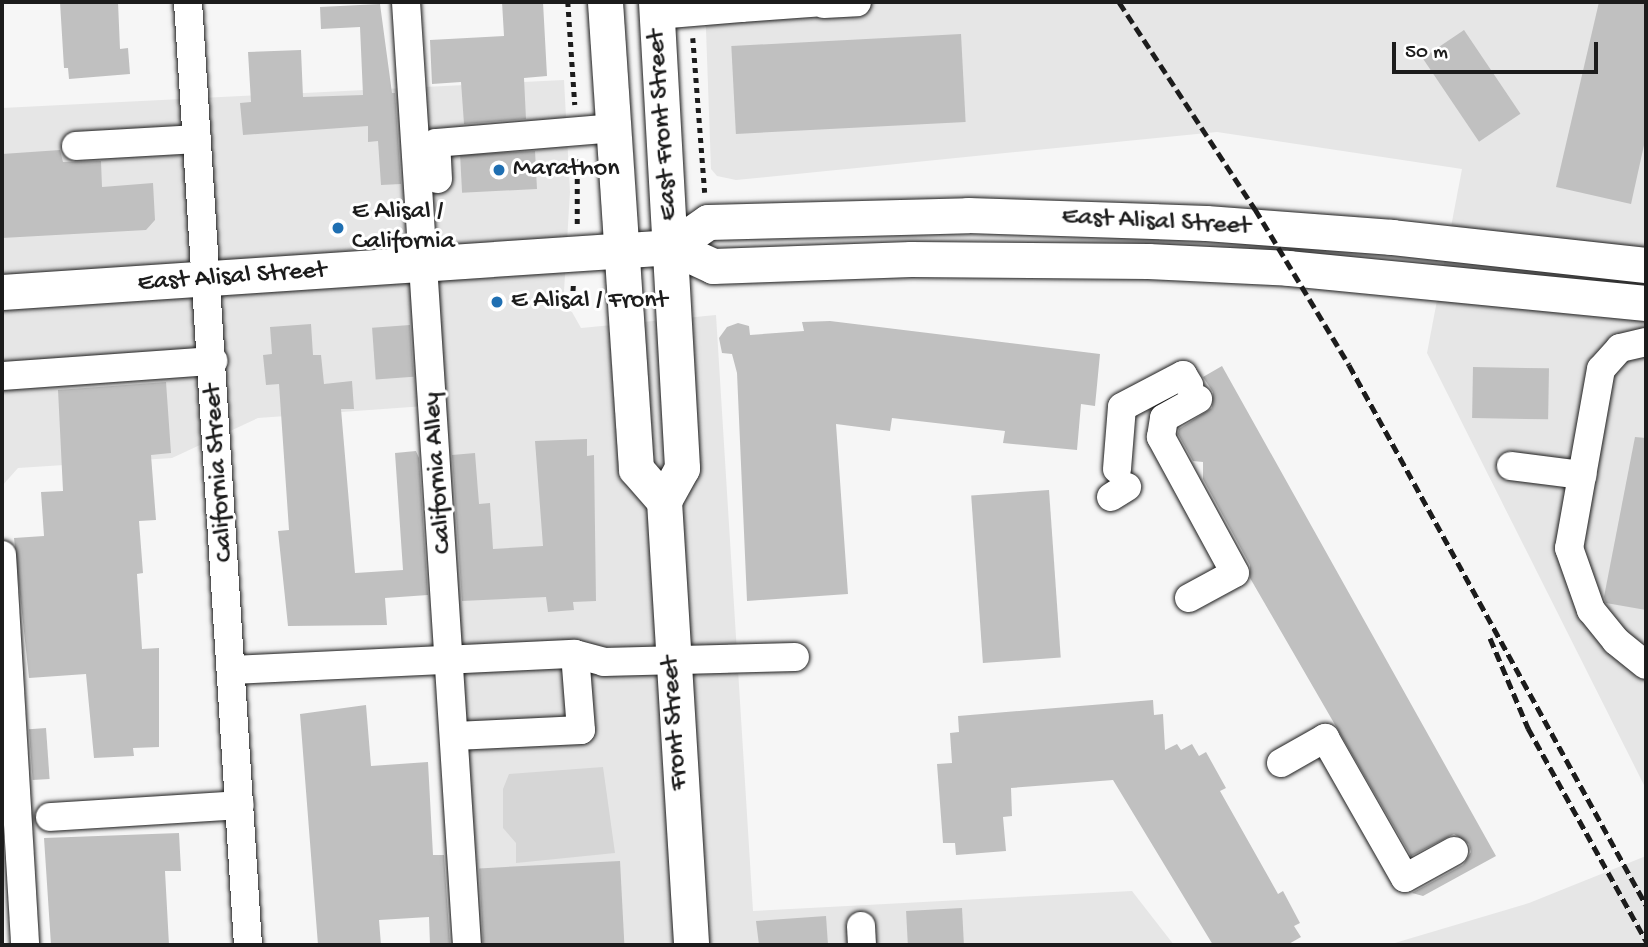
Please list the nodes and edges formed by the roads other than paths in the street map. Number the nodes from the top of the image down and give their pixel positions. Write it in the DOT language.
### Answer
graph roads {
  1 [pos="188,2"];
  2 [pos="407,2"];
  3 [pos="605,2"];
  4 [pos="857,2"];
  5 [pos="824,3"];
  6 [pos="741,5"];
  7 [pos="657,8"];
  8 [pos="613,128"];
  9 [pos="197,139"];
  10 [pos="76,146"];
  11 [pos="672,247"];
  12 [pos="621,250"];
  13 [pos="434,263"];
  14 [pos="1646,265"];
  15 [pos="207,281"];
  16 [pos="2,292"];
  17 [pos="1646,303"];
  18 [pos="1646,342"];
  19 [pos="213,361"];
  20 [pos="2,376"];
  21 [pos="1511,466"];
  22 [pos="1582,475"];
  23 [pos="1118,484"];
  24 [pos="664,500"];
  25 [pos="2,555"];
  26 [pos="1189,598"];
  27 [pos="575,654"];
  28 [pos="795,657"];
  29 [pos="451,660"];
  30 [pos="672,661"];
  31 [pos="1646,665"];
  32 [pos="232,670"];
  33 [pos="455,736"];
  34 [pos="1281,763"];
  35 [pos="240,805"];
  36 [pos="50,817"];
  37 [pos="1454,851"];
  38 [pos="25,945"];
  39 [pos="248,945"];
  40 [pos="467,945"];
  41 [pos="691,945"];
  1 -- 9 [label="street, California Street"];
  2 -- 13 [label="street, California Alley"];
  3 -- 8 [label="main road, East Front Street"];
  4 -- 5 [label="street"];
  5 -- 6 [label="street"];
  6 -- 7 [label="street"];
  7 -- 11 [label="main road, East Front Street"];
  8 -- 12 [label="main road, East Front Street"];
  8 -- 13 [label="street"];
  9 -- 10 [label="street"];
  9 -- 15 [label="street, California Street"];
  11 -- 12 [label="main road, East Alisal Street"];
  11 -- 14 [label="main road, East Alisal Street"];
  11 -- 17 [label="main road, East Alisal Street"];
  11 -- 24 [label="main road"];
  12 -- 13 [label="main road, East Alisal Street"];
  12 -- 24 [label="main road"];
  13 -- 15 [label="main road, East Alisal Street"];
  13 -- 29 [label="street, California Alley"];
  15 -- 16 [label="main road, East Alisal Street"];
  15 -- 19 [label="street, California Street"];
  18 -- 22 [label="street"];
  19 -- 20 [label="street"];
  19 -- 32 [label="street, California Street"];
  21 -- 22 [label="street"];
  22 -- 31 [label="street"];
  23 -- 26 [label="street"];
  24 -- 30 [label="main road, Front Street"];
  25 -- 38 [label="street"];
  27 -- 29 [label="street"];
  27 -- 30 [label="street"];
  27 -- 33 [label="street"];
  28 -- 30 [label="street"];
  29 -- 32 [label="street"];
  29 -- 33 [label="street, California Alley"];
  30 -- 41 [label="main road, Front Street"];
  32 -- 35 [label="street, California Street"];
  33 -- 40 [label="street, California Alley"];
  34 -- 37 [label="street"];
  35 -- 36 [label="street"];
  35 -- 39 [label="street, California Street"];
}
